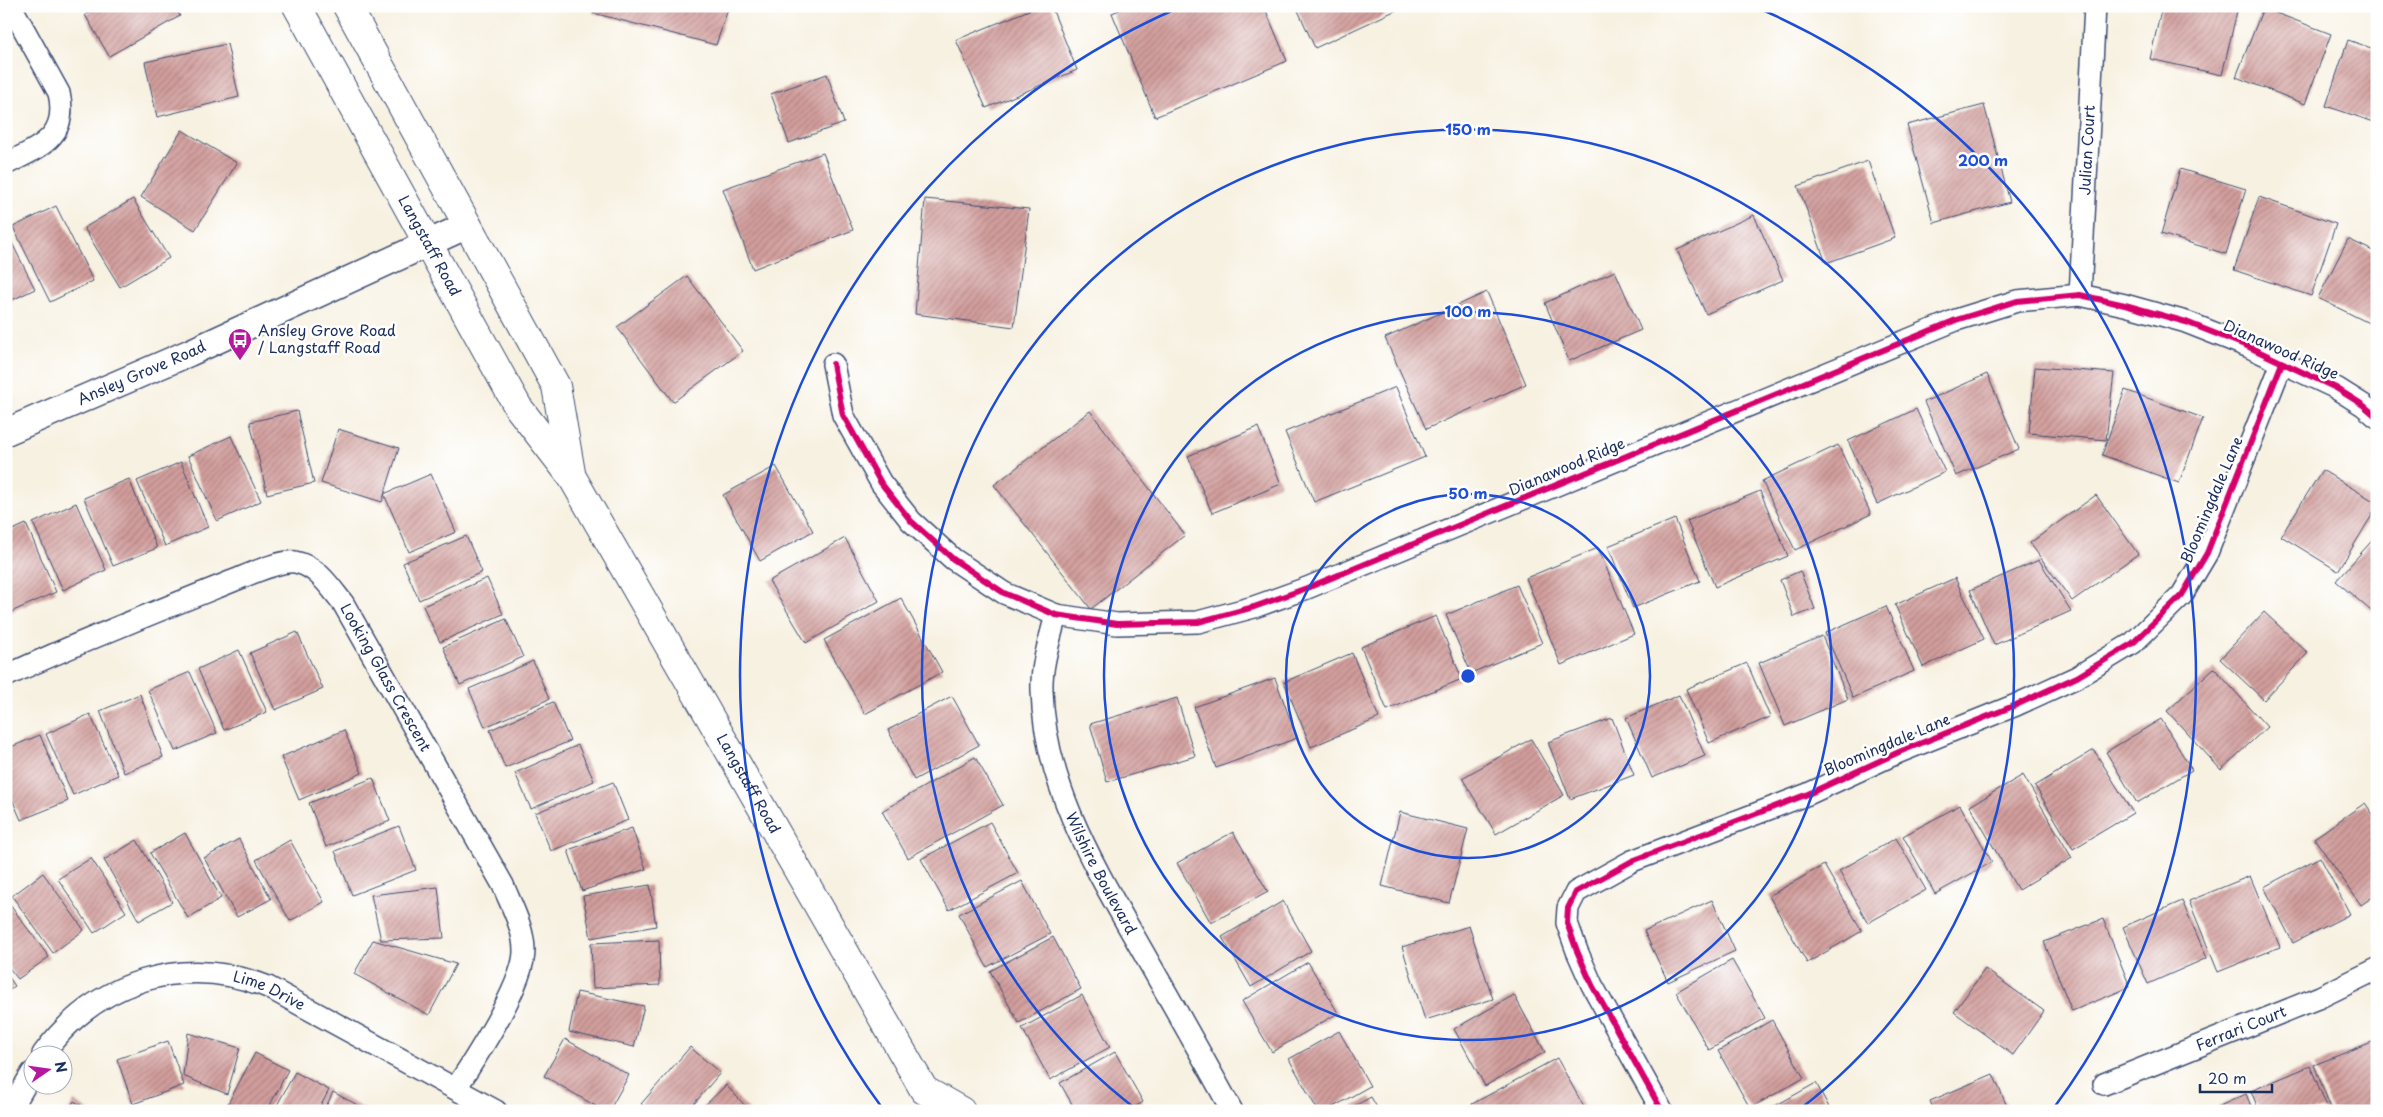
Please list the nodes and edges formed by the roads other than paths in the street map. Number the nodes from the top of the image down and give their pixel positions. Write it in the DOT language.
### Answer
graph roads {
  1 [pos="11,6"];
  2 [pos="297,6"];
  3 [pos="347,6"];
  4 [pos="2095,6"];
  5 [pos="6,164"];
  6 [pos="468,225"];
  7 [pos="427,243"];
  8 [pos="2080,295"];
  9 [pos="2282,363"];
  10 [pos="833,364"];
  11 [pos="2377,417"];
  12 [pos="6,432"];
  13 [pos="572,477"];
  14 [pos="1056,615"];
  15 [pos="6,676"];
  16 [pos="2377,969"];
  17 [pos="51,1044"];
  18 [pos="2104,1084"];
  19 [pos="456,1088"];
  20 [pos="22,1090"];
  21 [pos="923,1100"];
  22 [pos="10,1111"];
  23 [pos="496,1111"];
  24 [pos="961,1111"];
  25 [pos="1232,1111"];
  26 [pos="1662,1111"];
  1 -- 5 [label="street"];
  2 -- 7 [label="main road, Langstaff Road"];
  3 -- 6 [label="main road, Langstaff Road"];
  4 -- 8 [label="street, Julian Court"];
  6 -- 7 [label="street, Ansley Grove Road"];
  6 -- 13 [label="main road, Langstaff Road"];
  7 -- 12 [label="street, Ansley Grove Road"];
  7 -- 13 [label="main road, Langstaff Road"];
  8 -- 9 [label="street, Dianawood Ridge"];
  8 -- 14 [label="street, Dianawood Ridge"];
  9 -- 11 [label="street, Dianawood Ridge"];
  9 -- 26 [label="street, Bloomingdale Lane"];
  10 -- 14 [label="street, Dianawood Ridge"];
  13 -- 21 [label="main road, Langstaff Road"];
  14 -- 25 [label="street, Wilshire Boulevard"];
  15 -- 19 [label="street, Looking Glass Crescent"];
  16 -- 18 [label="street, Ferrari Court"];
  17 -- 19 [label="street, Lime Drive"];
  19 -- 23 [label="street, Lime Drive"];
  20 -- 22 [label="street"];
  21 -- 24 [label="main road, Langstaff Road"];
}
